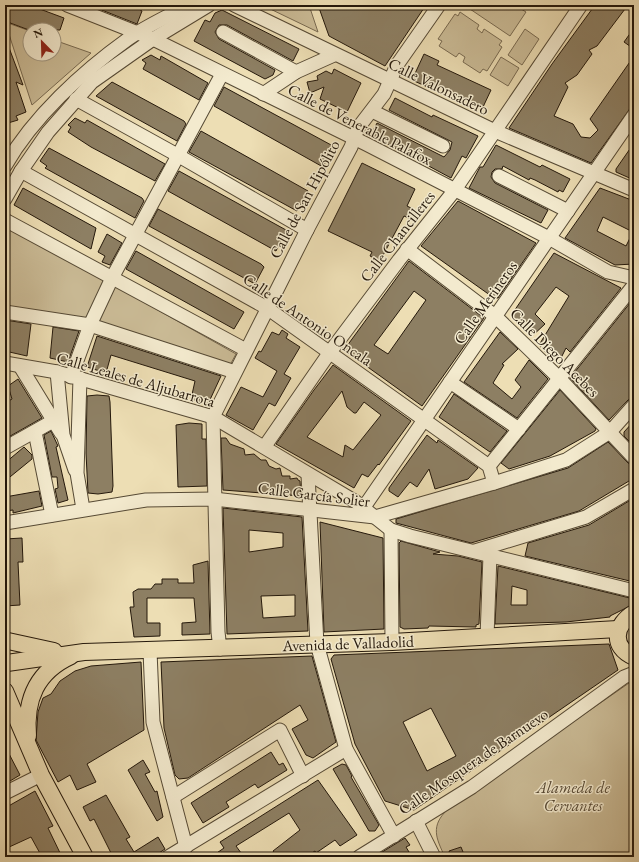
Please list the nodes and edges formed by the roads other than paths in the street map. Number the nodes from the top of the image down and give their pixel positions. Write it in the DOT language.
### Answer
graph roads {
  1 [pos="67,5"];
  2 [pos="189,5"];
  3 [pos="209,5"];
  4 [pos="234,5"];
  5 [pos="439,5"];
  6 [pos="582,5"];
  7 [pos="223,32"];
  8 [pos="139,33"];
  9 [pos="153,39"];
  10 [pos="334,55"];
  11 [pos="296,72"];
  12 [pos="222,74"];
  13 [pos="390,81"];
  14 [pos="263,94"];
  15 [pos="76,99"];
  16 [pos="372,111"];
  17 [pos="634,115"];
  18 [pos="494,131"];
  19 [pos="354,139"];
  20 [pos="443,146"];
  21 [pos="179,156"];
  22 [pos="5,166"];
  23 [pos="21,171"];
  24 [pos="595,172"];
  25 [pos="499,176"];
  26 [pos="634,190"];
  27 [pos="454,191"];
  28 [pos="5,199"];
  29 [pos="568,211"];
  30 [pos="5,220"];
  31 [pos="307,230"];
  32 [pos="135,234"];
  33 [pos="549,238"];
  34 [pos="407,249"];
  35 [pos="112,278"];
  36 [pos="634,278"];
  37 [pos="634,285"];
  38 [pos="267,308"];
  39 [pos="5,312"];
  40 [pos="495,316"];
  41 [pos="90,325"];
  42 [pos="246,350"];
  43 [pos="330,352"];
  44 [pos="5,363"];
  45 [pos="20,366"];
  46 [pos="57,372"];
  47 [pos="234,372"];
  48 [pos="76,378"];
  49 [pos="560,379"];
  50 [pos="450,382"];
  51 [pos="634,405"];
  52 [pos="213,417"];
  53 [pos="424,420"];
  54 [pos="53,421"];
  55 [pos="519,429"];
  56 [pos="35,432"];
  57 [pos="610,432"];
  58 [pos="62,435"];
  59 [pos="265,446"];
  60 [pos="5,448"];
  61 [pos="634,458"];
  62 [pos="489,466"];
  63 [pos="77,473"];
  64 [pos="308,475"];
  65 [pos="494,483"];
  66 [pos="634,489"];
  67 [pos="214,499"];
  68 [pos="364,507"];
  69 [pos="83,509"];
  70 [pos="310,510"];
  71 [pos="52,515"];
  72 [pos="375,517"];
  73 [pos="5,523"];
  74 [pos="391,530"];
  75 [pos="474,551"];
  76 [pos="490,555"];
  77 [pos="634,591"];
  78 [pos="634,613"];
  79 [pos="618,630"];
  80 [pos="6,638"];
  81 [pos="487,638"];
  82 [pos="392,642"];
  83 [pos="316,644"];
  84 [pos="220,649"];
  85 [pos="150,651"];
  86 [pos="77,653"];
  87 [pos="633,656"];
  88 [pos="6,665"];
  89 [pos="629,675"];
  90 [pos="5,691"];
  91 [pos="5,719"];
  92 [pos="346,749"];
  93 [pos="33,757"];
  94 [pos="41,775"];
  95 [pos="303,776"];
  96 [pos="5,793"];
  97 [pos="173,797"];
  98 [pos="416,821"];
  99 [pos="394,836"];
  100 [pos="186,847"];
  101 [pos="85,857"];
  102 [pos="168,857"];
  103 [pos="359,857"];
  104 [pos="434,857"];
  1 -- 8 [label="street, Calle de Venerable Palafox"];
  2 -- 8 [label="street"];
  3 -- 9 [label="street"];
  4 -- 10 [label="street, Calle Valonsadero"];
  5 -- 13 [label="street, Calle de San Hipólito"];
  6 -- 18 [label="street, Calle Chancilleres"];
  7 -- 11 [label="street"];
  8 -- 9 [label="street, Calle de Venerable Palafox"];
  8 -- 22 [label="street"];
  9 -- 12 [label="street, Calle de Venerable Palafox"];
  9 -- 15 [label="street"];
  10 -- 11 [label="street"];
  10 -- 13 [label="street, Calle Valonsadero"];
  11 -- 14 [label="street"];
  12 -- 14 [label="street, Calle de Venerable Palafox"];
  12 -- 21 [label="street"];
  13 -- 16 [label="street, Calle de San Hipólito"];
  13 -- 18 [label="street, Calle Valonsadero"];
  14 -- 19 [label="street, Calle de Venerable Palafox"];
  15 -- 21 [label="street"];
  15 -- 23 [label="street"];
  16 -- 19 [label="street, Calle de San Hipólito"];
  16 -- 20 [label="street"];
  17 -- 24 [label="street, Calle Merineros"];
  18 -- 24 [label="street, Calle Valonsadero"];
  18 -- 27 [label="street, Calle Chancilleres"];
  19 -- 27 [label="street, Calle de Venerable Palafox"];
  19 -- 31 [label="street, Calle de San Hipólito"];
  21 -- 31 [label="street"];
  21 -- 32 [label="street"];
  23 -- 28 [label="street"];
  23 -- 32 [label="street, Calle de Antonio Oncala"];
  24 -- 26 [label="street, Calle Valonsadero"];
  24 -- 29 [label="street, Calle Merineros"];
  25 -- 29 [label="street"];
  27 -- 33 [label="street, Calle de Venerable Palafox"];
  27 -- 34 [label="street, Calle Chancilleres"];
  29 -- 33 [label="street, Calle Merineros"];
  30 -- 35 [label="street"];
  31 -- 38 [label="street, Calle de San Hipólito"];
  32 -- 35 [label="street"];
  32 -- 38 [label="street, Calle de Antonio Oncala"];
  33 -- 36 [label="street, Calle de Venerable Palafox"];
  33 -- 40 [label="street, Calle Merineros"];
  34 -- 40 [label="street, Calle Diego Acebes"];
  34 -- 43 [label="street, Calle Chancilleres"];
  35 -- 41 [label="street"];
  35 -- 42 [label="street"];
  37 -- 49 [label="street"];
  38 -- 42 [label="street, Calle de San Hipólito"];
  38 -- 43 [label="street, Calle de Antonio Oncala"];
  39 -- 41 [label="street"];
  40 -- 49 [label="street, Calle Diego Acebes"];
  40 -- 50 [label="street, Calle Merineros"];
  41 -- 47 [label="street"];
  41 -- 48 [label="street"];
  42 -- 47 [label="street, Calle de San Hipólito"];
  43 -- 53 [label="street, Calle de Antonio Oncala"];
  43 -- 59 [label="street, Calle Chancilleres"];
  44 -- 45 [label="street, Calle Leales de Aljubarrota"];
  45 -- 46 [label="street, Calle Leales de Aljubarrota"];
  45 -- 54 [label="street"];
  46 -- 48 [label="street, Calle Leales de Aljubarrota"];
  46 -- 58 [label="street"];
  47 -- 52 [label="street, Calle de San Hipólito"];
  48 -- 52 [label="street, Calle Leales de Aljubarrota"];
  48 -- 63 [label="street"];
  49 -- 55 [label="street"];
  49 -- 57 [label="street, Calle Diego Acebes"];
  50 -- 53 [label="street, Calle Merineros"];
  50 -- 55 [label="street"];
  51 -- 57 [label="street"];
  52 -- 59 [label="street, Calle Leales de Aljubarrota"];
  52 -- 67 [label="street"];
  53 -- 62 [label="street, Calle de Antonio Oncala"];
  53 -- 68 [label="street, Calle Merineros"];
  54 -- 56 [label="street"];
  54 -- 58 [label="street"];
  55 -- 62 [label="street"];
  56 -- 60 [label="street"];
  56 -- 71 [label="street"];
  57 -- 61 [label="street, Calle Diego Acebes"];
  57 -- 65 [label="street"];
  58 -- 63 [label="street"];
  59 -- 64 [label="street, Calle Leales de Aljubarrota"];
  62 -- 65 [label="street"];
  63 -- 69 [label="street"];
  64 -- 68 [label="street, Calle Leales de Aljubarrota"];
  64 -- 70 [label="street"];
  65 -- 72 [label="street"];
  66 -- 75 [label="street"];
  67 -- 69 [label="street, Calle García Solier"];
  67 -- 70 [label="street, Calle García Solier"];
  67 -- 84 [label="street"];
  68 -- 72 [label="street, Calle Leales de Aljubarrota"];
  69 -- 71 [label="street, Calle García Solier"];
  70 -- 72 [label="street, Calle García Solier"];
  70 -- 83 [label="street"];
  71 -- 73 [label="street, Calle García Solier"];
  72 -- 74 [label="street, Calle García Solier"];
  74 -- 75 [label="street, Calle García Solier"];
  74 -- 82 [label="street"];
  75 -- 76 [label="street, Calle García Solier"];
  76 -- 77 [label="street, Calle García Solier"];
  76 -- 81 [label="street"];
  78 -- 79 [label="main road"];
  79 -- 81 [label="main road, Avenida de Valladolid"];
  79 -- 87 [label="main road"];
  80 -- 86 [label="main road"];
  80 -- 88 [label="main road"];
  81 -- 82 [label="main road, Avenida de Valladolid"];
  82 -- 83 [label="main road, Avenida de Valladolid"];
  83 -- 84 [label="main road, Avenida de Valladolid"];
  83 -- 92 [label="street"];
  84 -- 85 [label="main road, Avenida de Valladolid"];
  85 -- 86 [label="main road, Avenida de Valladolid"];
  85 -- 97 [label="street"];
  86 -- 88 [label="main road"];
  86 -- 93 [label="main road"];
  87 -- 89 [label="street, Calle Mosquera de Barnuevo"];
  89 -- 98 [label="street, Calle Mosquera de Barnuevo"];
  90 -- 93 [label="main road"];
  91 -- 93 [label="main road"];
  92 -- 95 [label="street"];
  92 -- 99 [label="street"];
  93 -- 94 [label="main road"];
  94 -- 96 [label="street"];
  94 -- 101 [label="main road"];
  95 -- 97 [label="street"];
  95 -- 100 [label="street"];
  97 -- 100 [label="street"];
  98 -- 99 [label="street, Calle Mosquera de Barnuevo"];
  98 -- 104 [label="street"];
  99 -- 103 [label="street, Calle Mosquera de Barnuevo"];
  100 -- 102 [label="street"];
}
